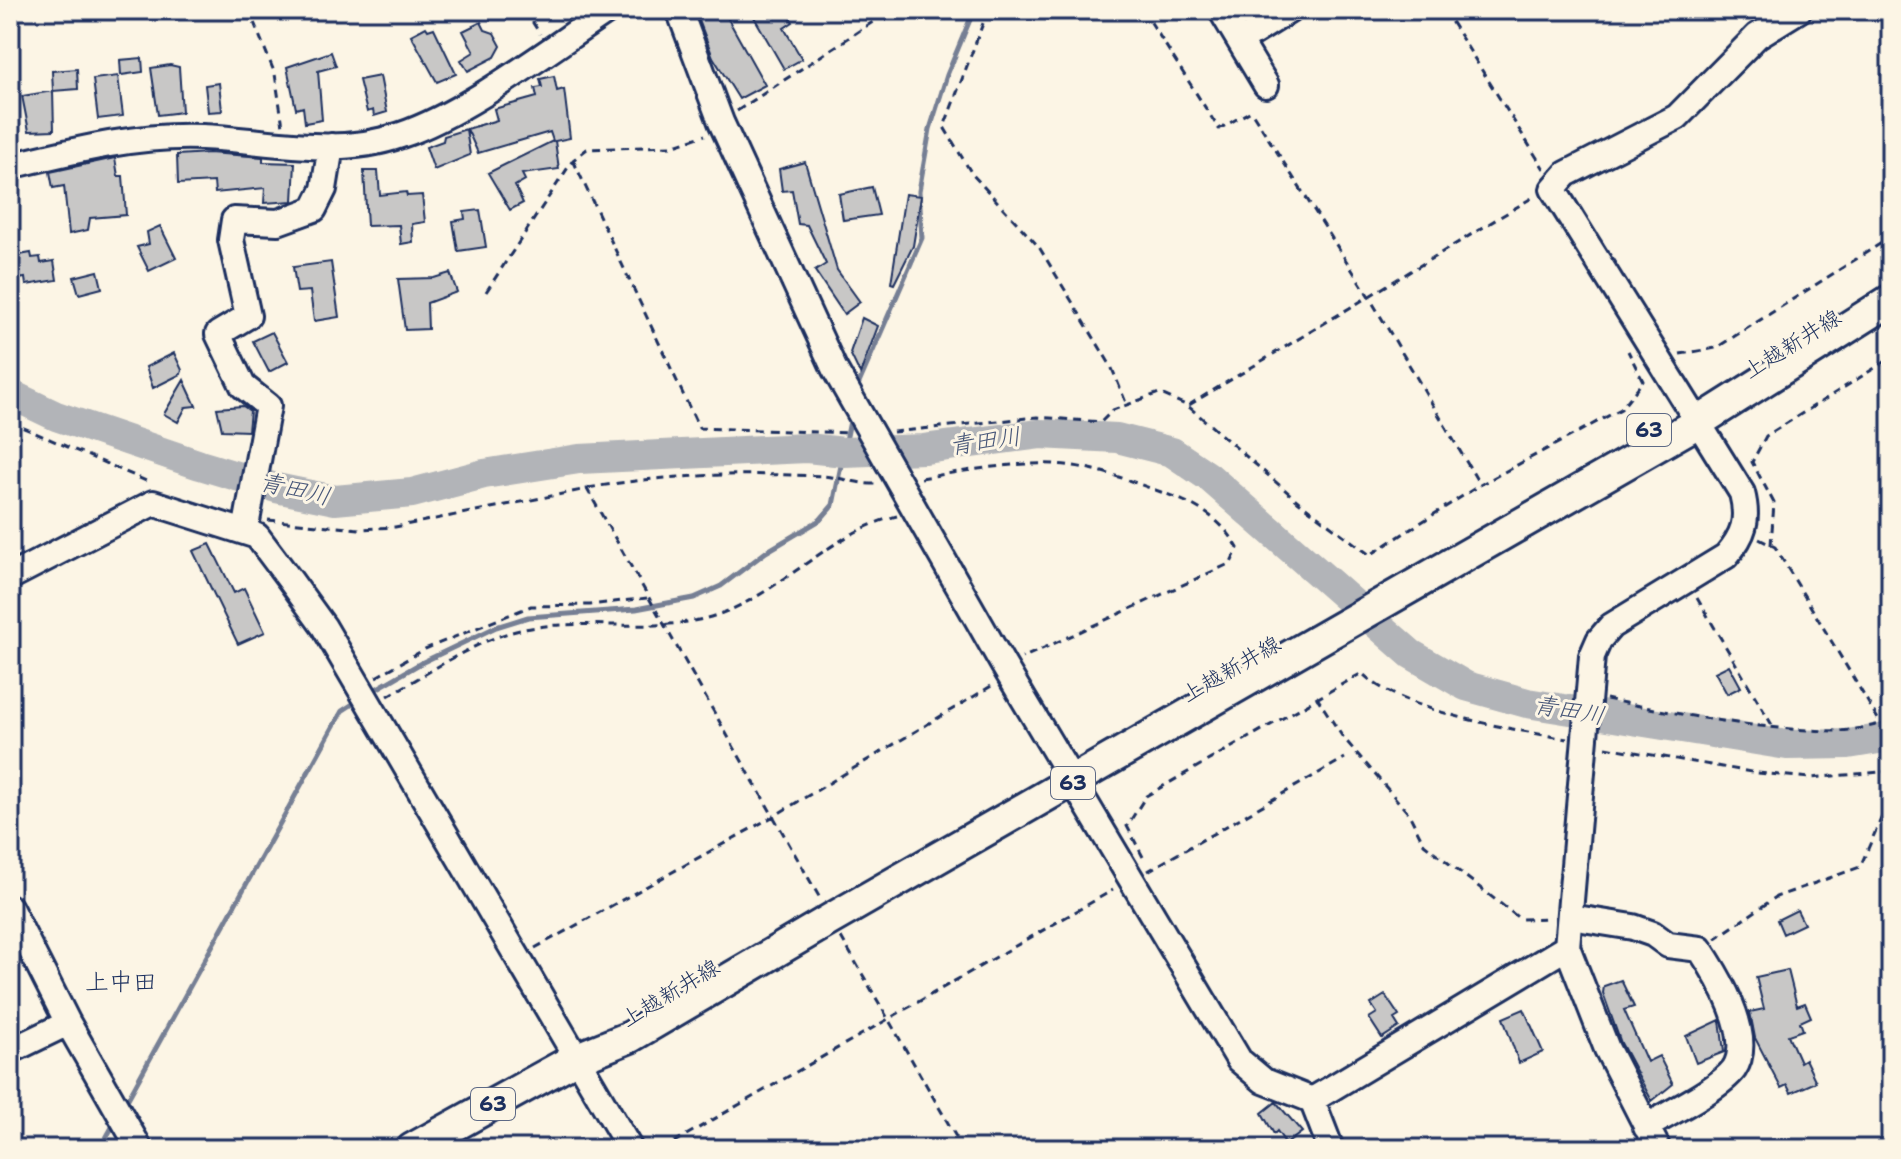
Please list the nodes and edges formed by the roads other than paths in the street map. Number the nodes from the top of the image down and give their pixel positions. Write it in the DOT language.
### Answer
graph roads {
  1 [pos="609,10"];
  2 [pos="679,10"];
  3 [pos="1221,10"];
  4 [pos="1290,10"];
  5 [pos="1799,10"];
  6 [pos="1240,41"];
  7 [pos="1266,85"];
  8 [pos="331,146"];
  9 [pos="10,166"];
  10 [pos="1891,283"];
  11 [pos="1891,300"];
  12 [pos="1693,415"];
  13 [pos="247,515"];
  14 [pos="10,577"];
  15 [pos="1069,774"];
  16 [pos="10,908"];
  17 [pos="1570,917"];
  18 [pos="1567,947"];
  19 [pos="68,1023"];
  20 [pos="10,1051"];
  21 [pos="575,1059"];
  22 [pos="1312,1100"];
  23 [pos="1646,1127"];
  24 [pos="140,1149"];
  25 [pos="412,1149"];
  26 [pos="630,1149"];
  27 [pos="1331,1149"];
  28 [pos="1658,1149"];
  1 -- 8 [label="street"];
  2 -- 15 [label="street"];
  3 -- 6 [label="street"];
  4 -- 6 [label="street"];
  5 -- 12 [label="street"];
  6 -- 7 [label="street"];
  8 -- 9 [label="street"];
  8 -- 13 [label="street"];
  10 -- 12 [label="main road, 上越新井線 / 63"];
  11 -- 12 [label="main road, 上越新井線 / 63"];
  12 -- 15 [label="main road, 上越新井線 / 63"];
  12 -- 17 [label="street"];
  13 -- 14 [label="street"];
  13 -- 21 [label="street"];
  15 -- 21 [label="main road, 上越新井線 / 63"];
  15 -- 22 [label="street"];
  16 -- 19 [label="street"];
  17 -- 18 [label="street"];
  17 -- 23 [label="street"];
  18 -- 22 [label="street"];
  18 -- 23 [label="street"];
  19 -- 20 [label="street"];
  19 -- 24 [label="street"];
  21 -- 25 [label="main road, 上越新井線 / 63"];
  21 -- 26 [label="street"];
  22 -- 27 [label="street"];
  23 -- 28 [label="street"];
}
